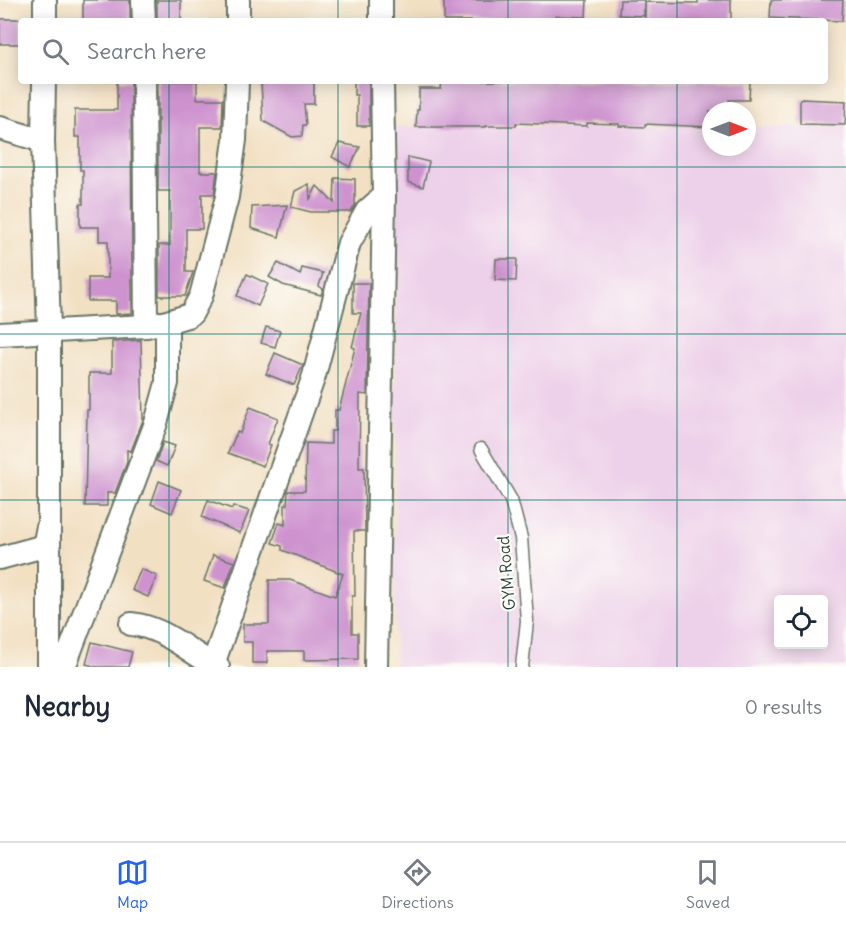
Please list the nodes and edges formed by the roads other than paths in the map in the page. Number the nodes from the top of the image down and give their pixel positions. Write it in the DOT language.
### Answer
graph roads {
  1 [pos="45,0"];
  2 [pos="143,0"];
  3 [pos="238,0"];
  4 [pos="381,0"];
  5 [pos="45,18"];
  6 [pos="144,18"];
  7 [pos="238,18"];
  8 [pos="381,18"];
  9 [pos="44,84"];
  10 [pos="144,84"];
  11 [pos="237,84"];
  12 [pos="382,84"];
  13 [pos="0,128"];
  14 [pos="43,141"];
  15 [pos="384,196"];
  16 [pos="157,324"];
  17 [pos="49,330"];
  18 [pos="0,334"];
  19 [pos="481,449"];
  20 [pos="49,521"];
  21 [pos="0,558"];
  22 [pos="131,624"];
  23 [pos="214,666"];
  24 [pos="49,667"];
  25 [pos="64,667"];
  26 [pos="376,667"];
  27 [pos="522,667"];
  1 -- 5 [label="street"];
  2 -- 6 [label="street"];
  3 -- 7 [label="street"];
  4 -- 8 [label="street"];
  9 -- 14 [label="street"];
  10 -- 16 [label="street"];
  11 -- 16 [label="street"];
  12 -- 15 [label="street"];
  13 -- 14 [label="street"];
  14 -- 17 [label="street"];
  15 -- 23 [label="street"];
  15 -- 26 [label="street"];
  16 -- 17 [label="street"];
  16 -- 25 [label="street"];
  17 -- 18 [label="street"];
  17 -- 20 [label="street"];
  19 -- 27 [label="lane, GYM Road"];
  20 -- 21 [label="street"];
  20 -- 24 [label="street"];
  22 -- 23 [label="street"];
}
